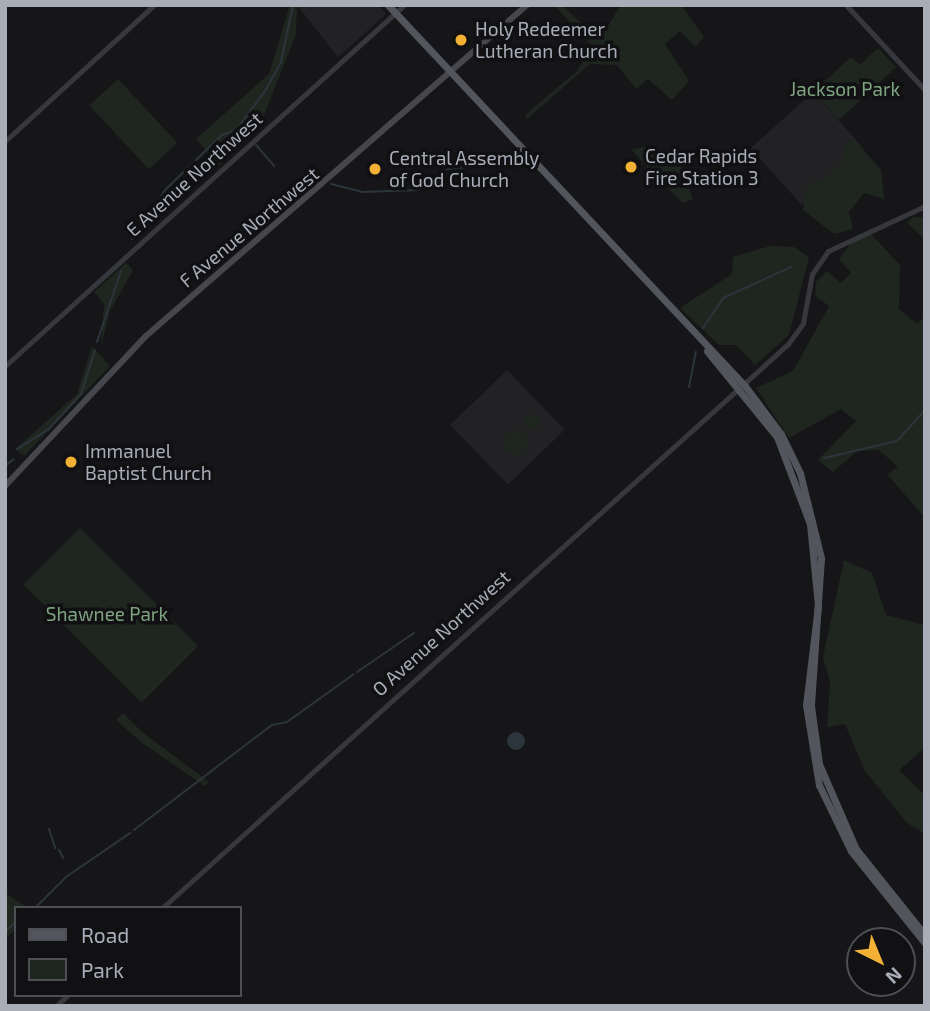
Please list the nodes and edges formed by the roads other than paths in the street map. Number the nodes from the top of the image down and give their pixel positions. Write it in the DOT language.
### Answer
graph roads {
  1 [pos="154,5"];
  2 [pos="388,5"];
  3 [pos="404,5"];
  4 [pos="527,5"];
  5 [pos="846,5"];
  6 [pos="395,13"];
  7 [pos="452,75"];
  8 [pos="925,90"];
  9 [pos="5,141"];
  10 [pos="925,206"];
  11 [pos="5,366"];
  12 [pos="740,384"];
  13 [pos="5,486"];
  14 [pos="164,906"];
  15 [pos="925,935"];
  16 [pos="925,943"];
  1 -- 9 [label="street"];
  2 -- 6 [label="main road"];
  3 -- 6 [label="street, E Avenue Northwest"];
  4 -- 7 [label="main road, F Avenue Northwest"];
  5 -- 8 [label="street"];
  6 -- 7 [label="main road"];
  6 -- 11 [label="street, E Avenue Northwest"];
  7 -- 12 [label="main road"];
  7 -- 13 [label="main road, F Avenue Northwest"];
  10 -- 12 [label="street, O Avenue Northwest"];
  12 -- 14 [label="street, O Avenue Northwest"];
  12 -- 15 [label="main road"];
  12 -- 16 [label="main road"];
}
